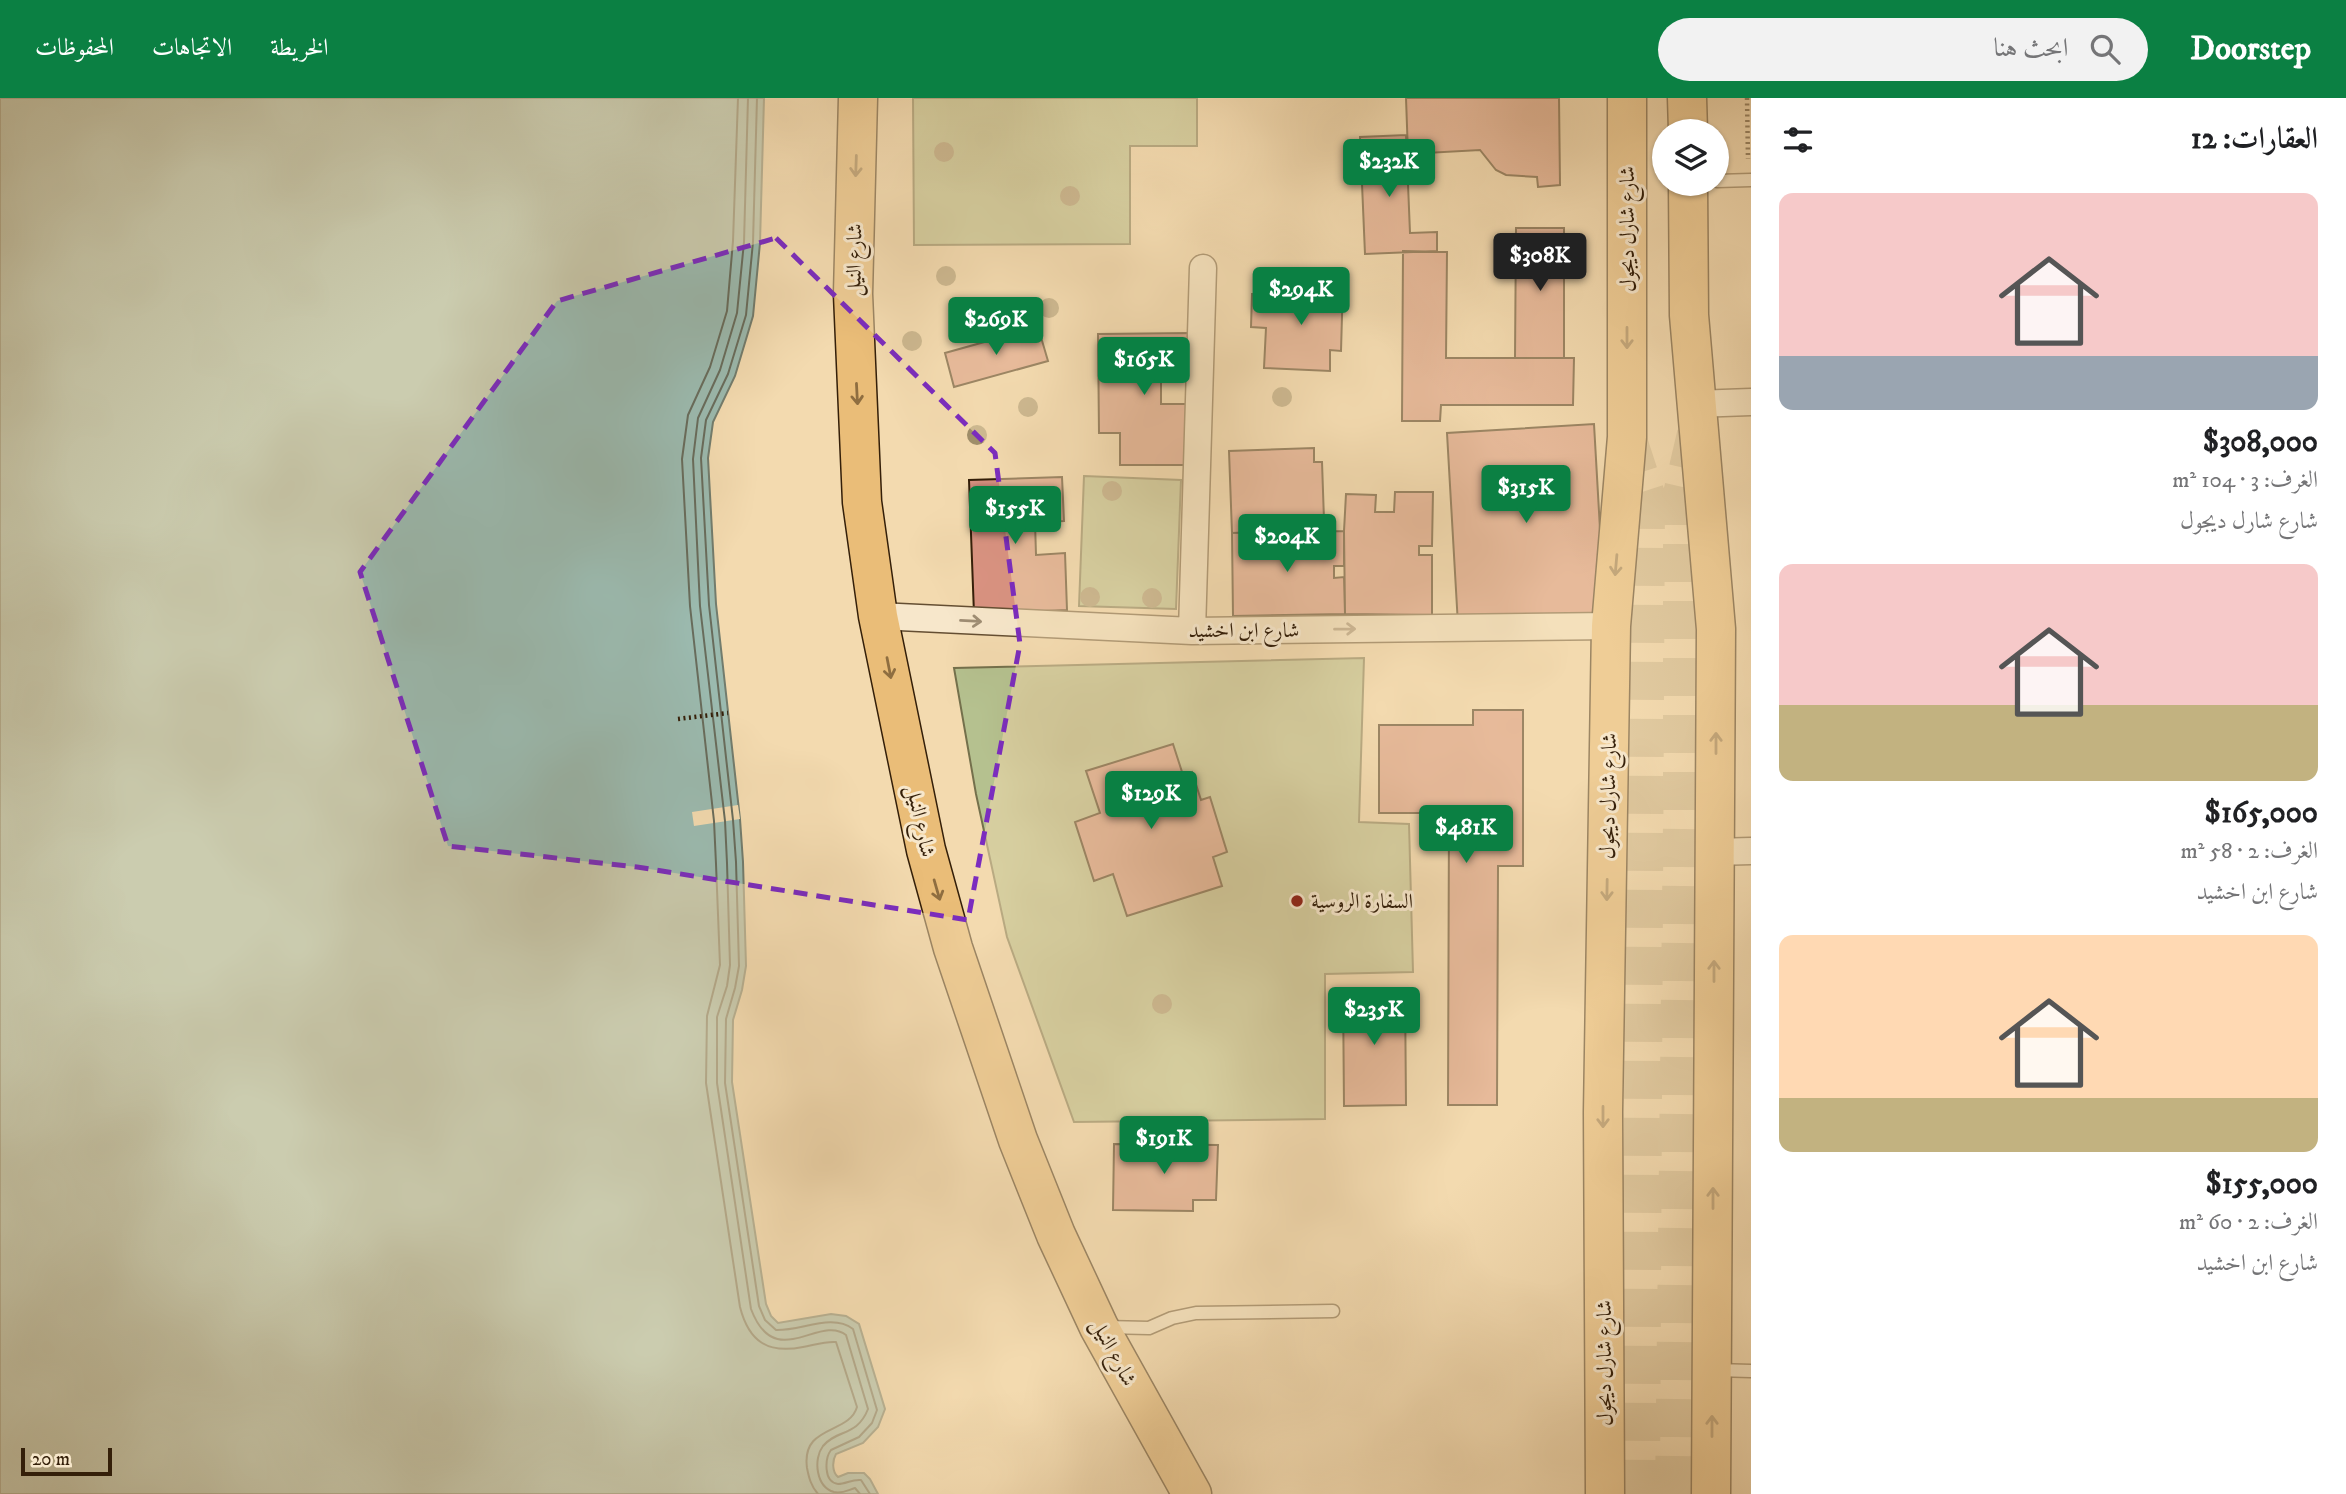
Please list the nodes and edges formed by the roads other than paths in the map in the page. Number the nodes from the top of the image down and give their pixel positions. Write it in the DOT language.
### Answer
graph roads {
  1 [pos="858,98"];
  2 [pos="1627,98"];
  3 [pos="1687,98"];
  4 [pos="1688,119"];
  5 [pos="1749,174"];
  6 [pos="1729,178"];
  7 [pos="1688,196"];
  8 [pos="1203,268"];
  9 [pos="1751,402"];
  10 [pos="1695,404"];
  11 [pos="878,616"];
  12 [pos="1611,626"];
  13 [pos="1192,631"];
  14 [pos="1733,851"];
  15 [pos="1333,1311"];
  16 [pos="1099,1327"];
  17 [pos="1712,1370"];
  18 [pos="1751,1371"];
  19 [pos="1192,1494"];
  20 [pos="1605,1494"];
  21 [pos="1711,1494"];
  1 -- 11 [label="main road, شارع النيل, one-way"];
  2 -- 12 [label="main road, شارع شارل ديجول, one-way"];
  3 -- 4 [label="main road"];
  5 -- 6 [label="lane"];
  7 -- 10 [label="main road"];
  8 -- 13 [label="street"];
  9 -- 10 [label="street"];
  14 -- 10 [label="main road, one-way"];
  11 -- 13 [label="street, شارع ابن اخشيد, one-way"];
  11 -- 16 [label="main road, شارع النيل, one-way"];
  13 -- 12 [label="street, شارع ابن اخشيد, one-way"];
  12 -- 20 [label="main road, شارع شارل ديجول, one-way"];
  17 -- 14 [label="main road, one-way"];
  15 -- 16 [label="lane"];
  16 -- 19 [label="main road, شارع النيل"];
  17 -- 18 [label="lane"];
  21 -- 17 [label="main road, one-way"];
}
